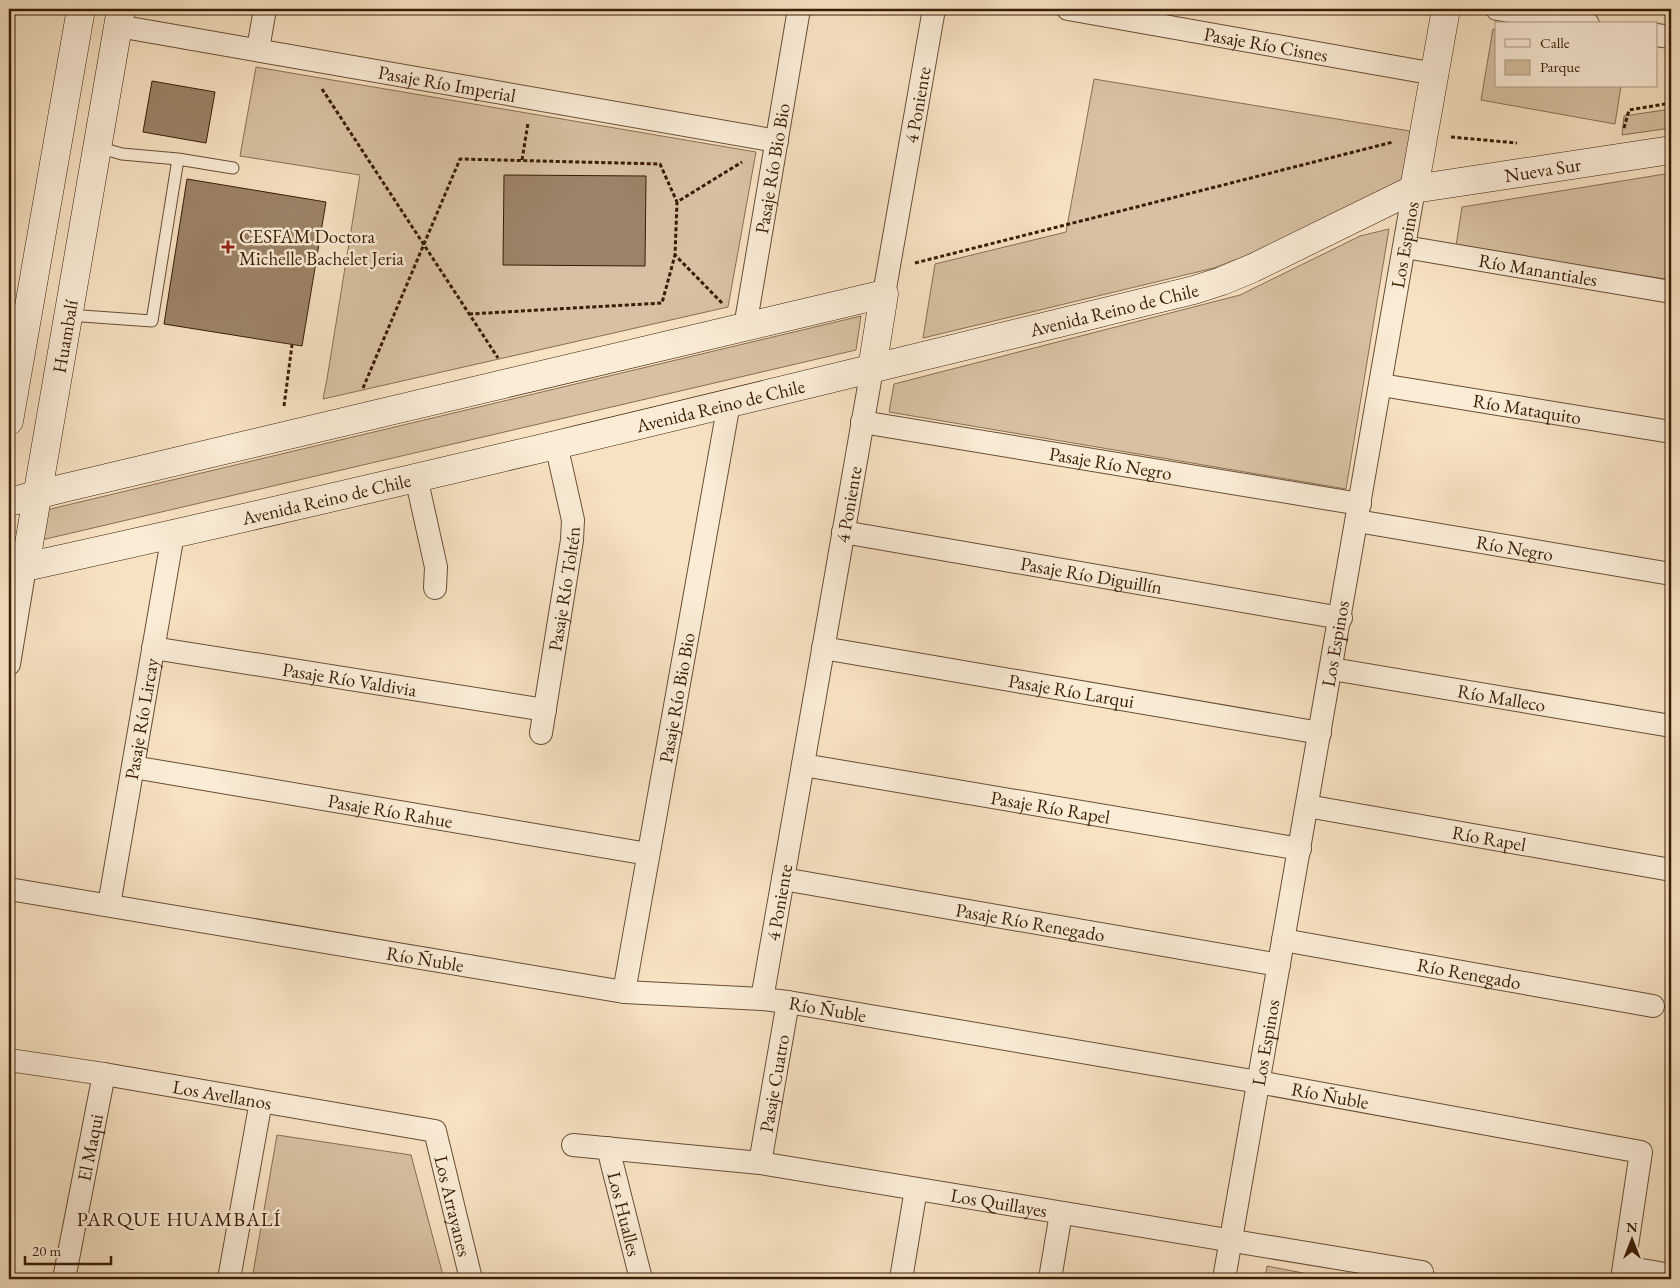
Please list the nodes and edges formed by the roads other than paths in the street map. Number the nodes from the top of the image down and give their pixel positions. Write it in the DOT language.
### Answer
graph roads {
  1 [pos="81,9"];
  2 [pos="265,9"];
  3 [pos="934,9"];
  4 [pos="1068,9"];
  5 [pos="1446,9"];
  6 [pos="1497,9"];
  7 [pos="792,10"];
  8 [pos="119,17"];
  9 [pos="1576,22"];
  10 [pos="1658,35"];
  11 [pos="1671,37"];
  12 [pos="258,49"];
  13 [pos="1434,74"];
  14 [pos="777,140"];
  15 [pos="97,147"];
  16 [pos="1671,150"];
  17 [pos="178,159"];
  18 [pos="233,168"];
  19 [pos="1414,189"];
  20 [pos="1405,247"];
  21 [pos="887,282"];
  22 [pos="1671,292"];
  23 [pos="68,315"];
  24 [pos="745,327"];
  25 [pos="16,335"];
  26 [pos="872,369"];
  27 [pos="1381,385"];
  28 [pos="729,403"];
  29 [pos="9,421"];
  30 [pos="862,422"];
  31 [pos="1671,432"];
  32 [pos="556,444"];
  33 [pos="416,476"];
  34 [pos="37,496"];
  35 [pos="9,502"];
  36 [pos="1359,513"];
  37 [pos="843,532"];
  38 [pos="173,534"];
  39 [pos="17,570"];
  40 [pos="1671,574"];
  41 [pos="435,588"];
  42 [pos="1341,618"];
  43 [pos="153,648"];
  44 [pos="823,648"];
  45 [pos="9,664"];
  46 [pos="1332,669"];
  47 [pos="545,710"];
  48 [pos="1671,726"];
  49 [pos="541,733"];
  50 [pos="1320,733"];
  51 [pos="803,766"];
  52 [pos="133,767"];
  53 [pos="1307,806"];
  54 [pos="1300,849"];
  55 [pos="648,854"];
  56 [pos="1671,870"];
  57 [pos="783,879"];
  58 [pos="9,889"];
  59 [pos="109,905"];
  60 [pos="1283,940"];
  61 [pos="1279,965"];
  62 [pos="624,992"];
  63 [pos="762,999"];
  64 [pos="788,1002"];
  65 [pos="1653,1006"];
  66 [pos="9,1060"];
  67 [pos="104,1074"];
  68 [pos="1258,1082"];
  69 [pos="260,1101"];
  70 [pos="435,1131"];
  71 [pos="573,1145"];
  72 [pos="608,1148"];
  73 [pos="760,1164"];
  74 [pos="916,1189"];
  75 [pos="1061,1213"];
  76 [pos="1231,1241"];
  77 [pos="1623,1273"];
  78 [pos="1671,1275"];
  79 [pos="1422,1276"];
  80 [pos="64,1279"];
  81 [pos="229,1279"];
  82 [pos="471,1279"];
  83 [pos="641,1279"];
  84 [pos="901,1279"];
  85 [pos="1050,1279"];
  86 [pos="1224,1279"];
  1 -- 25 [label="street"];
  2 -- 12 [label="street"];
  3 -- 21 [label="street, 4 Poniente"];
  4 -- 13 [label="street, Pasaje Río Cisnes"];
  5 -- 13 [label="street, Los Espinos"];
  6 -- 9 [label="street"];
  7 -- 14 [label="street, Pasaje Río Bio Bio"];
  8 -- 12 [label="street, Pasaje Río Imperial"];
  8 -- 15 [label="street, Huambalí"];
  10 -- 11 [label="street"];
  12 -- 14 [label="street, Pasaje Río Imperial"];
  13 -- 19 [label="street, Los Espinos"];
  14 -- 24 [label="street, Pasaje Río Bio Bio"];
  15 -- 17 [label="lane"];
  15 -- 23 [label="street, Huambalí"];
  16 -- 19 [label="street, Nueva Sur"];
  17 -- 18 [label="lane"];
  17 -- 23 [label="lane"];
  19 -- 20 [label="street, Los Espinos"];
  19 -- 26 [label="street, Avenida Reino de Chile"];
  20 -- 22 [label="street, Río Manantiales"];
  20 -- 27 [label="street, Los Espinos"];
  21 -- 24 [label="street"];
  21 -- 26 [label="street, 4 Poniente"];
  23 -- 34 [label="street, Huambalí"];
  24 -- 34 [label="street"];
  25 -- 29 [label="street"];
  26 -- 28 [label="street, Avenida Reino de Chile"];
  26 -- 30 [label="street, 4 Poniente"];
  27 -- 31 [label="street, Río Mataquito"];
  27 -- 36 [label="street, Los Espinos"];
  28 -- 32 [label="street, Avenida Reino de Chile"];
  28 -- 55 [label="street, Pasaje Río Bio Bio"];
  30 -- 36 [label="street, Pasaje Río Negro"];
  30 -- 37 [label="street, 4 Poniente"];
  32 -- 33 [label="street, Avenida Reino de Chile"];
  32 -- 47 [label="street, Pasaje Río Toltén"];
  33 -- 38 [label="street, Avenida Reino de Chile"];
  33 -- 41 [label="street"];
  34 -- 35 [label="street"];
  34 -- 39 [label="street, Huambalí"];
  36 -- 40 [label="street, Río Negro"];
  36 -- 42 [label="street, Los Espinos"];
  37 -- 42 [label="street, Pasaje Río Diguillín"];
  37 -- 44 [label="street, 4 Poniente"];
  38 -- 39 [label="street, Avenida Reino de Chile"];
  38 -- 43 [label="street, Pasaje Río Lircay"];
  39 -- 45 [label="street, Huambalí"];
  42 -- 46 [label="street, Los Espinos"];
  43 -- 47 [label="street, Pasaje Río Valdivia"];
  43 -- 52 [label="street, Pasaje Río Lircay"];
  44 -- 50 [label="street, Pasaje Río Larqui"];
  44 -- 51 [label="street, 4 Poniente"];
  46 -- 48 [label="street, Río Malleco"];
  46 -- 50 [label="street, Los Espinos"];
  47 -- 49 [label="street, Pasaje Río Toltén"];
  50 -- 53 [label="street, Los Espinos"];
  51 -- 54 [label="street, Pasaje Río Rapel"];
  51 -- 57 [label="street, 4 Poniente"];
  52 -- 55 [label="street, Pasaje Río Rahue"];
  52 -- 59 [label="street, Pasaje Río Lircay"];
  53 -- 54 [label="street, Los Espinos"];
  53 -- 56 [label="street, Río Rapel"];
  54 -- 60 [label="street, Los Espinos"];
  55 -- 62 [label="street, Pasaje Río Bio Bio"];
  57 -- 61 [label="street, Pasaje Río Renegado"];
  57 -- 63 [label="street, 4 Poniente"];
  58 -- 59 [label="street, Río Ñuble"];
  59 -- 62 [label="street, Río Ñuble"];
  60 -- 61 [label="street, Los Espinos"];
  60 -- 65 [label="street, Río Renegado"];
  61 -- 68 [label="street, Los Espinos"];
  62 -- 63 [label="street, Río Ñuble"];
  63 -- 64 [label="street, Río Ñuble"];
  64 -- 68 [label="street, Río Ñuble"];
  64 -- 73 [label="street, Pasaje Cuatro"];
  66 -- 67 [label="street, Los Avellanos"];
  67 -- 69 [label="street, Los Avellanos"];
  67 -- 80 [label="street, El Maqui"];
  68 -- 76 [label="street, Los Espinos"];
  68 -- 77 [label="street, Río Ñuble"];
  69 -- 70 [label="street, Los Avellanos"];
  69 -- 81 [label="street"];
  70 -- 82 [label="street, Los Arrayanes"];
  71 -- 72 [label="street, Los Quillayes"];
  72 -- 73 [label="street, Los Quillayes"];
  72 -- 83 [label="street, Los Hualles"];
  73 -- 74 [label="street, Los Quillayes"];
  74 -- 75 [label="street, Los Quillayes"];
  74 -- 84 [label="street"];
  75 -- 76 [label="street, Los Quillayes"];
  75 -- 85 [label="street"];
  76 -- 79 [label="street, Los Quillayes"];
  76 -- 86 [label="street, Los Espinos"];
  77 -- 78 [label="street"];
}
